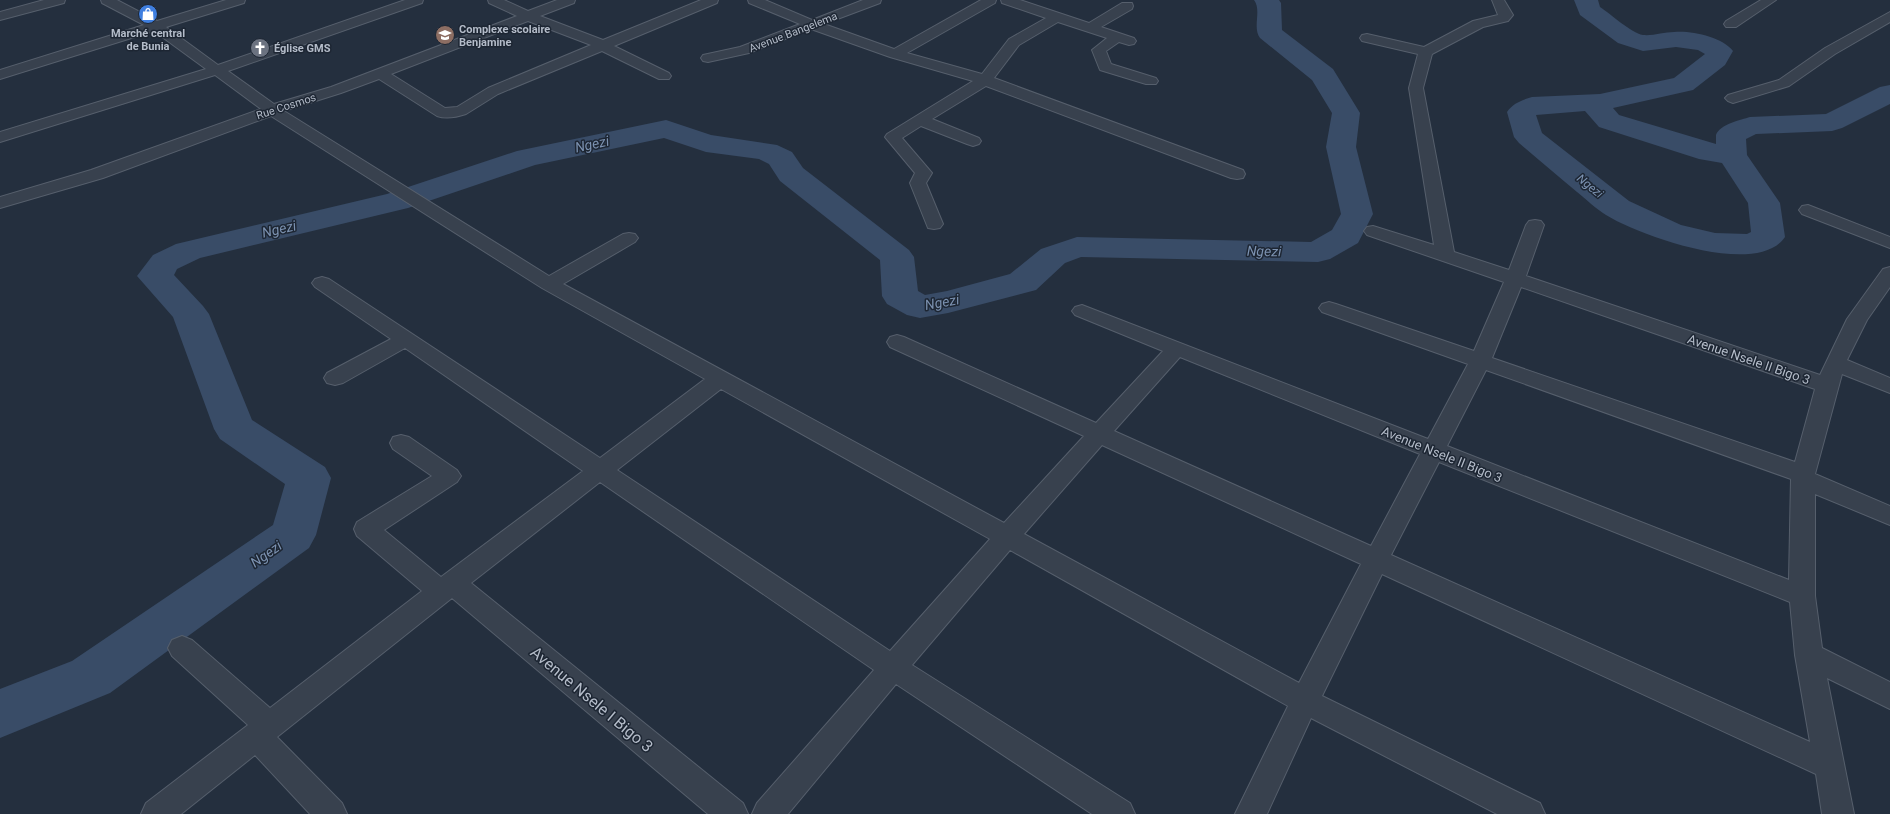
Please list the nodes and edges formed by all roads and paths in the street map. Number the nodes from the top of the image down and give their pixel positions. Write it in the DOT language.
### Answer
graph roads {
  1 [pos="59,0"];
  2 [pos="107,0"];
  3 [pos="239,0"];
  4 [pos="417,0"];
  5 [pos="494,0"];
  6 [pos="569,0"];
  7 [pos="712,0"];
  8 [pos="754,0"];
  9 [pos="875,0"];
  10 [pos="990,0"];
  11 [pos="1007,0"];
  12 [pos="1498,0"];
  13 [pos="1770,0"];
  14 [pos="1127,6"];
  15 [pos="0,16"];
  16 [pos="528,16"];
  17 [pos="1890,16"];
  18 [pos="1057,17"];
  19 [pos="1731,24"];
  20 [pos="813,25"];
  21 [pos="157,27"];
  22 [pos="1090,28"];
  23 [pos="1367,38"];
  24 [pos="602,46"];
  25 [pos="1426,52"];
  26 [pos="895,54"];
  27 [pos="708,58"];
  28 [pos="217,70"];
  29 [pos="380,73"];
  30 [pos="0,75"];
  31 [pos="664,76"];
  32 [pos="986,80"];
  33 [pos="1151,81"];
  34 [pos="1734,98"];
  35 [pos="272,110"];
  36 [pos="920,120"];
  37 [pos="0,137"];
  38 [pos="973,141"];
  39 [pos="1237,174"];
  40 [pos="0,203"];
  41 [pos="1808,210"];
  42 [pos="934,224"];
  43 [pos="1536,225"];
  44 [pos="1373,231"];
  45 [pos="629,238"];
  46 [pos="1890,243"];
  47 [pos="1445,256"];
  48 [pos="1890,273"];
  49 [pos="1515,279"];
  50 [pos="322,283"];
  51 [pos="549,284"];
  52 [pos="1329,308"];
  53 [pos="1082,311"];
  54 [pos="406,339"];
  55 [pos="897,342"];
  56 [pos="1176,349"];
  57 [pos="1480,361"];
  58 [pos="1831,374"];
  59 [pos="335,378"];
  60 [pos="721,378"];
  61 [pos="1890,386"];
  62 [pos="1097,434"];
  63 [pos="401,443"];
  64 [pos="1433,451"];
  65 [pos="601,470"];
  66 [pos="1804,477"];
  67 [pos="1890,516"];
  68 [pos="1006,537"];
  69 [pos="1376,560"];
  70 [pos="447,587"];
  71 [pos="1802,596"];
  72 [pos="182,648"];
  73 [pos="1809,655"];
  74 [pos="892,667"];
  75 [pos="1890,696"];
  76 [pos="1305,701"];
  77 [pos="262,731"];
  78 [pos="1828,765"];
  79 [pos="156,814"];
  80 [pos="331,814"];
  81 [pos="732,814"];
  82 [pos="768,814"];
  83 [pos="1119,814"];
  84 [pos="1251,814"];
  85 [pos="1529,814"];
  86 [pos="1838,814"];
  1 -- 15 [label="street"];
  2 -- 21 [label="street"];
  3 -- 21 [label="street"];
  4 -- 28 [label="street"];
  5 -- 16 [label="street"];
  6 -- 16 [label="street, Rue Cosmos"];
  7 -- 24 [label="street"];
  8 -- 20 [label="street"];
  9 -- 20 [label="street, Avenue Bangelema"];
  10 -- 26 [label="street"];
  11 -- 18 [label="street"];
  12 -- 25 [label="street"];
  13 -- 19 [label="street"];
  14 -- 22 [label="street"];
  16 -- 24 [label="street"];
  16 -- 29 [label="street, Rue Cosmos"];
  17 -- 34 [label="street"];
  18 -- 22 [label="street"];
  18 -- 32 [label="street"];
  20 -- 26 [label="street"];
  20 -- 27 [label="street, Avenue Bangelema"];
  21 -- 28 [label="street"];
  21 -- 30 [label="street"];
  22 -- 33 [label="street"];
  23 -- 25 [label="street"];
  24 -- 29 [label="street"];
  24 -- 31 [label="street"];
  25 -- 47 [label="street"];
  26 -- 32 [label="street"];
  28 -- 35 [label="street"];
  28 -- 37 [label="street"];
  29 -- 35 [label="street, Rue Cosmos"];
  32 -- 36 [label="street"];
  32 -- 39 [label="street"];
  35 -- 40 [label="street, Rue Cosmos"];
  35 -- 51 [label="street"];
  36 -- 38 [label="street"];
  36 -- 42 [label="street"];
  41 -- 46 [label="street"];
  43 -- 49 [label="street"];
  44 -- 47 [label="street, Avenue Nsele II Bigo 3"];
  45 -- 51 [label="street"];
  47 -- 49 [label="street, Avenue Nsele II Bigo 3"];
  48 -- 58 [label="street"];
  49 -- 57 [label="street"];
  49 -- 58 [label="street, Avenue Nsele II Bigo 3"];
  50 -- 54 [label="street"];
  51 -- 60 [label="street"];
  52 -- 57 [label="street"];
  53 -- 56 [label="street, Avenue Nsele II Bigo 3"];
  54 -- 59 [label="street"];
  54 -- 65 [label="street"];
  55 -- 62 [label="street"];
  56 -- 62 [label="street"];
  56 -- 64 [label="street, Avenue Nsele II Bigo 3"];
  57 -- 64 [label="street"];
  57 -- 66 [label="street"];
  58 -- 61 [label="street, Avenue Nsele II Bigo 3"];
  58 -- 66 [label="street"];
  60 -- 65 [label="street"];
  60 -- 68 [label="street"];
  62 -- 68 [label="street"];
  62 -- 69 [label="street"];
  63 -- 70 [label="street, Avenue Nsele I Bigo 3"];
  64 -- 69 [label="street"];
  64 -- 71 [label="street, Avenue Nsele II Bigo 3"];
  65 -- 70 [label="street"];
  65 -- 74 [label="street"];
  66 -- 67 [label="street"];
  66 -- 71 [label="street"];
  68 -- 74 [label="street"];
  68 -- 76 [label="street"];
  69 -- 76 [label="street"];
  69 -- 78 [label="street"];
  70 -- 77 [label="street"];
  70 -- 81 [label="street, Avenue Nsele I Bigo 3"];
  71 -- 73 [label="street"];
  72 -- 77 [label="street"];
  73 -- 75 [label="street"];
  73 -- 78 [label="street"];
  74 -- 82 [label="street"];
  74 -- 83 [label="street"];
  76 -- 84 [label="street"];
  76 -- 85 [label="street"];
  77 -- 79 [label="street"];
  77 -- 80 [label="street"];
  78 -- 86 [label="street"];
}
